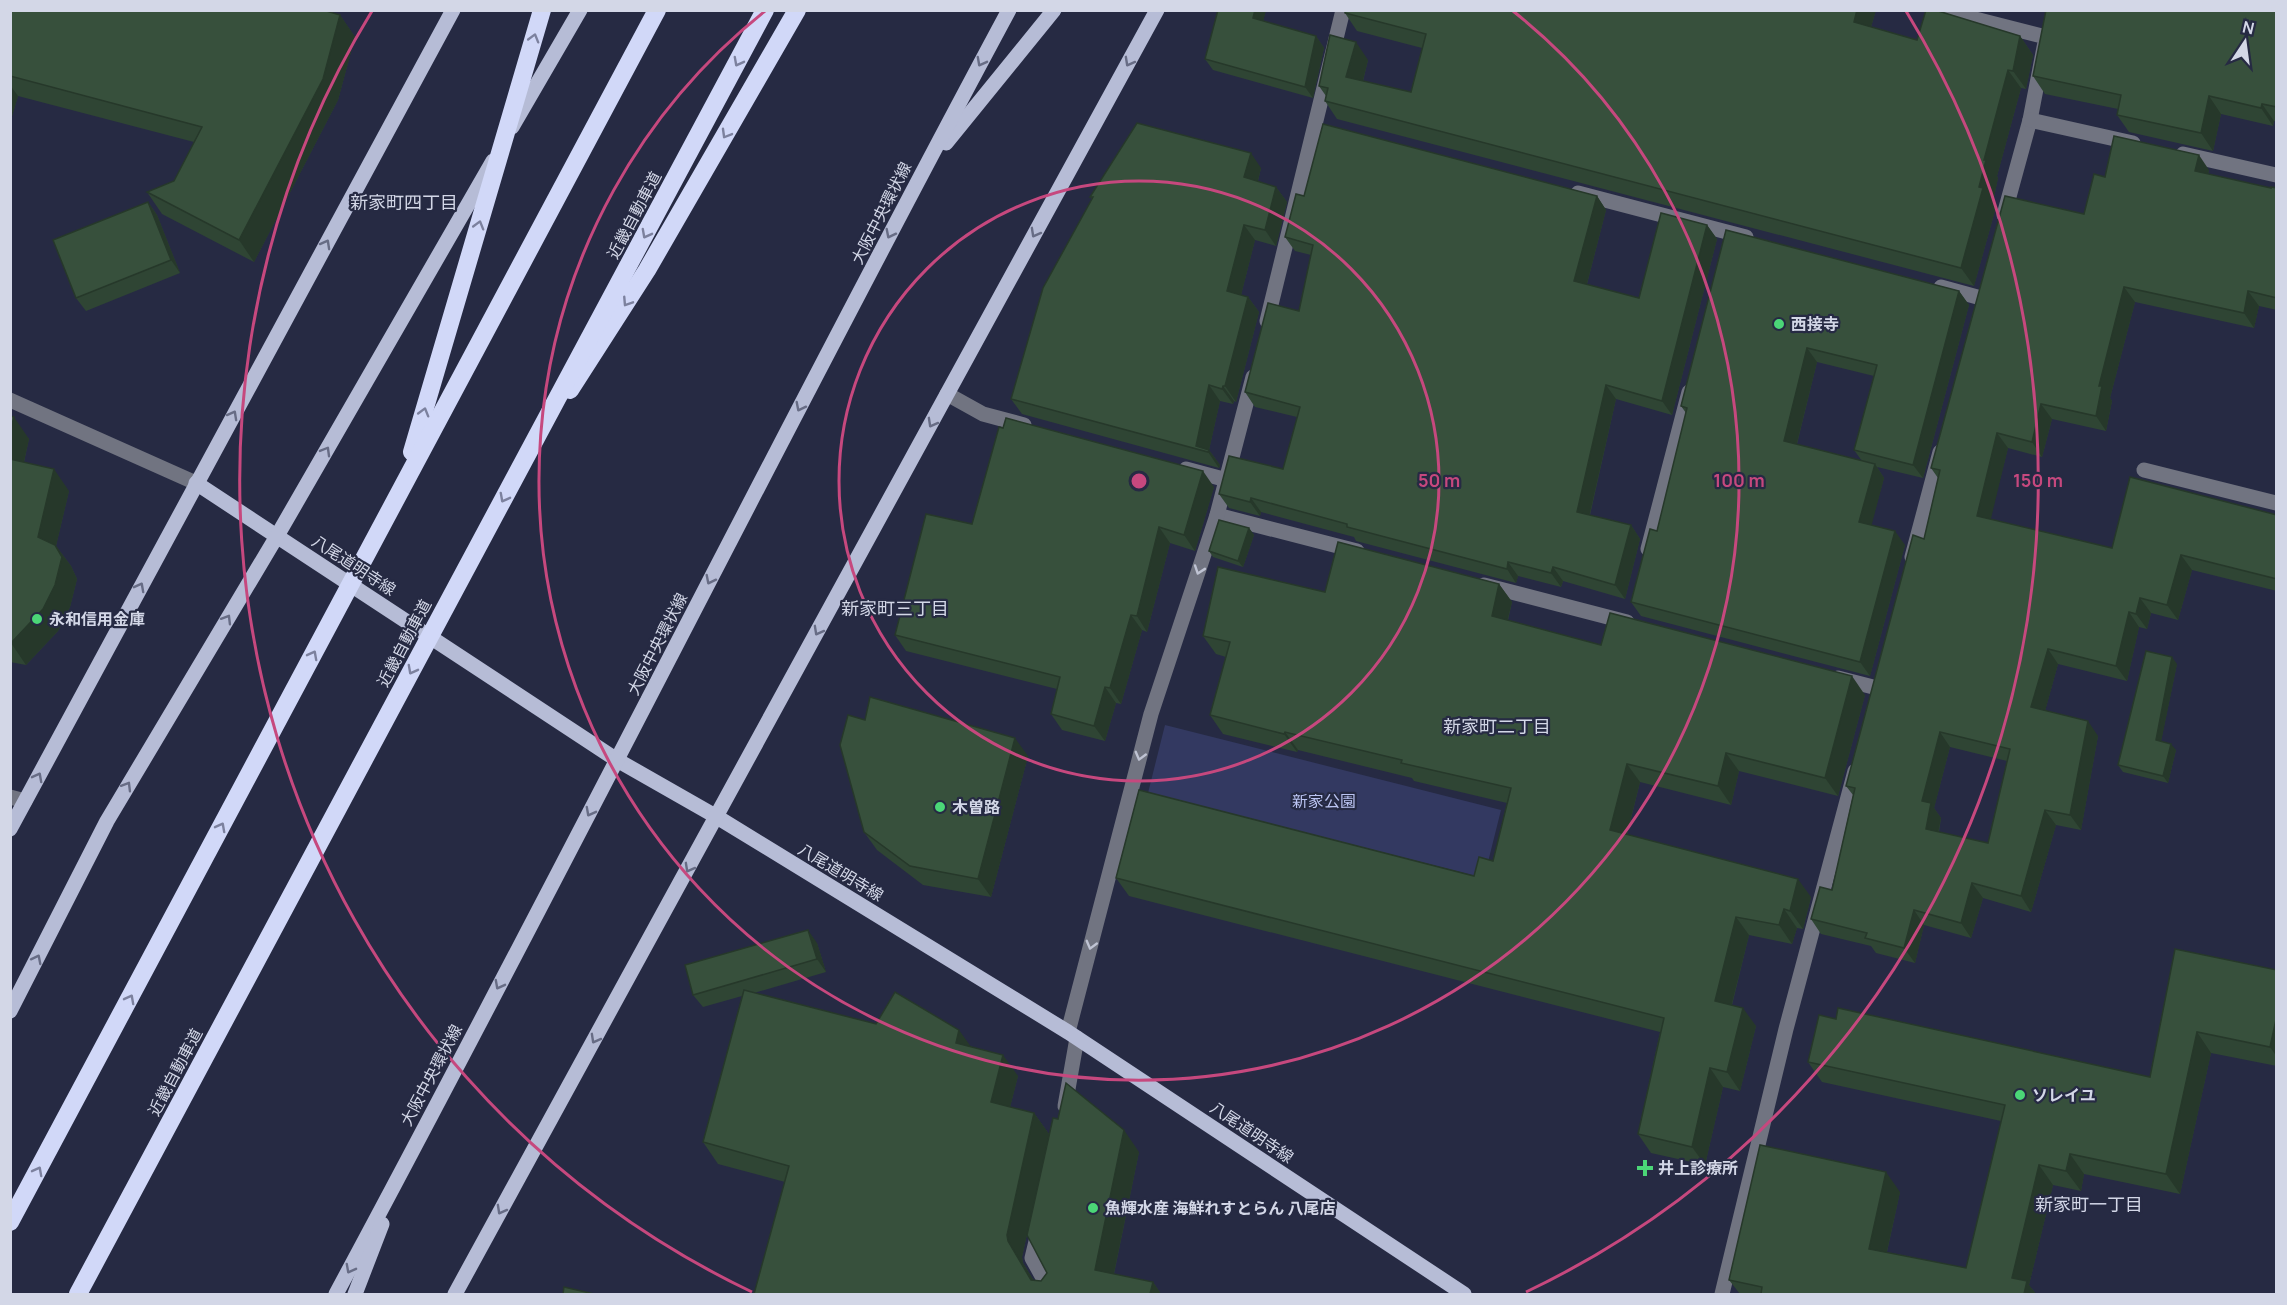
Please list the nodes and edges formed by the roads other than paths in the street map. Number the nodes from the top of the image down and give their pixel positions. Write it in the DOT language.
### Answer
graph roads {
  1 [pos="453,10"];
  2 [pos="542,10"];
  3 [pos="580,10"];
  4 [pos="657,10"];
  5 [pos="765,10"];
  6 [pos="797,10"];
  7 [pos="1009,10"];
  8 [pos="1054,10"];
  9 [pos="1156,10"];
  10 [pos="1343,10"];
  11 [pos="1940,10"];
  12 [pos="2030,120"];
  13 [pos="2142,145"];
  14 [pos="2165,150"];
  15 [pos="923,170"];
  16 [pos="2277,175"];
  17 [pos="1569,190"];
  18 [pos="2000,231"];
  19 [pos="1764,241"];
  20 [pos="1924,283"];
  21 [pos="1981,298"];
  22 [pos="1264,333"];
  23 [pos="1255,367"];
  24 [pos="1692,378"];
  25 [pos="947,394"];
  26 [pos="10,400"];
  27 [pos="1041,429"];
  28 [pos="1944,436"];
  29 [pos="524,460"];
  30 [pos="1169,464"];
  31 [pos="2144,470"];
  32 [pos="1227,480"];
  33 [pos="196,483"];
  34 [pos="402,488"];
  35 [pos="2277,503"];
  36 [pos="1217,515"];
  37 [pos="277,536"];
  38 [pos="1366,554"];
  39 [pos="1643,567"];
  40 [pos="1907,573"];
  41 [pos="1469,581"];
  42 [pos="1634,620"];
  43 [pos="1821,673"];
  44 [pos="1877,688"];
  45 [pos="1859,756"];
  46 [pos="617,760"];
  47 [pos="18,799"];
  48 [pos="717,817"];
  49 [pos="10,829"];
  50 [pos="10,1011"];
  51 [pos="1072,1035"];
  52 [pos="1062,1122"];
  53 [pos="408,1157"];
  54 [pos="1042,1213"];
  55 [pos="10,1222"];
  56 [pos="78,1294"];
  57 [pos="336,1294"];
  58 [pos="355,1294"];
  59 [pos="455,1294"];
  60 [pos="1052,1294"];
  61 [pos="1464,1294"];
  62 [pos="1722,1294"];
  33 -- 1 [label="main road, one-way"];
  34 -- 2 [label="highway, one-way, bridge"];
  37 -- 3 [label="main road, one-way"];
  4 -- 34 [label="highway, bridge"];
  5 -- 29 [label="highway, 近畿自動車道, one-way, bridge"];
  6 -- 29 [label="highway, one-way, bridge"];
  7 -- 15 [label="main road, 大阪中央環状線, one-way"];
  8 -- 15 [label="main road"];
  9 -- 25 [label="main road, one-way"];
  10 -- 22 [label="street"];
  11 -- 12 [label="street"];
  12 -- 13 [label="street"];
  12 -- 18 [label="street"];
  14 -- 16 [label="street"];
  15 -- 46 [label="main road, 大阪中央環状線, one-way"];
  17 -- 19 [label="street"];
  20 -- 21 [label="street"];
  23 -- 32 [label="street"];
  24 -- 39 [label="street"];
  25 -- 27 [label="street"];
  25 -- 48 [label="main road, one-way"];
  26 -- 33 [label="street"];
  28 -- 40 [label="street"];
  29 -- 56 [label="highway, 近畿自動車道, one-way, bridge"];
  30 -- 32 [label="street"];
  31 -- 35 [label="street"];
  32 -- 36 [label="street"];
  33 -- 37 [label="main road, 八尾道明寺線"];
  47 -- 33 [label="main road, one-way"];
  55 -- 34 [label="highway, one-way, bridge"];
  36 -- 38 [label="street"];
  36 -- 51 [label="street, one-way"];
  37 -- 46 [label="main road, 八尾道明寺線"];
  50 -- 37 [label="main road, one-way"];
  41 -- 42 [label="street"];
  43 -- 44 [label="street"];
  45 -- 62 [label="street"];
  46 -- 48 [label="main road, 八尾道明寺線"];
  46 -- 53 [label="main road, 大阪中央環状線, one-way"];
  47 -- 49 [label="main road"];
  48 -- 51 [label="main road, 八尾道明寺線"];
  48 -- 59 [label="main road, one-way"];
  51 -- 52 [label="street"];
  51 -- 61 [label="main road, 八尾道明寺線"];
  53 -- 57 [label="main road, 大阪中央環状線, one-way"];
  53 -- 58 [label="main road"];
  54 -- 60 [label="street"];
}
